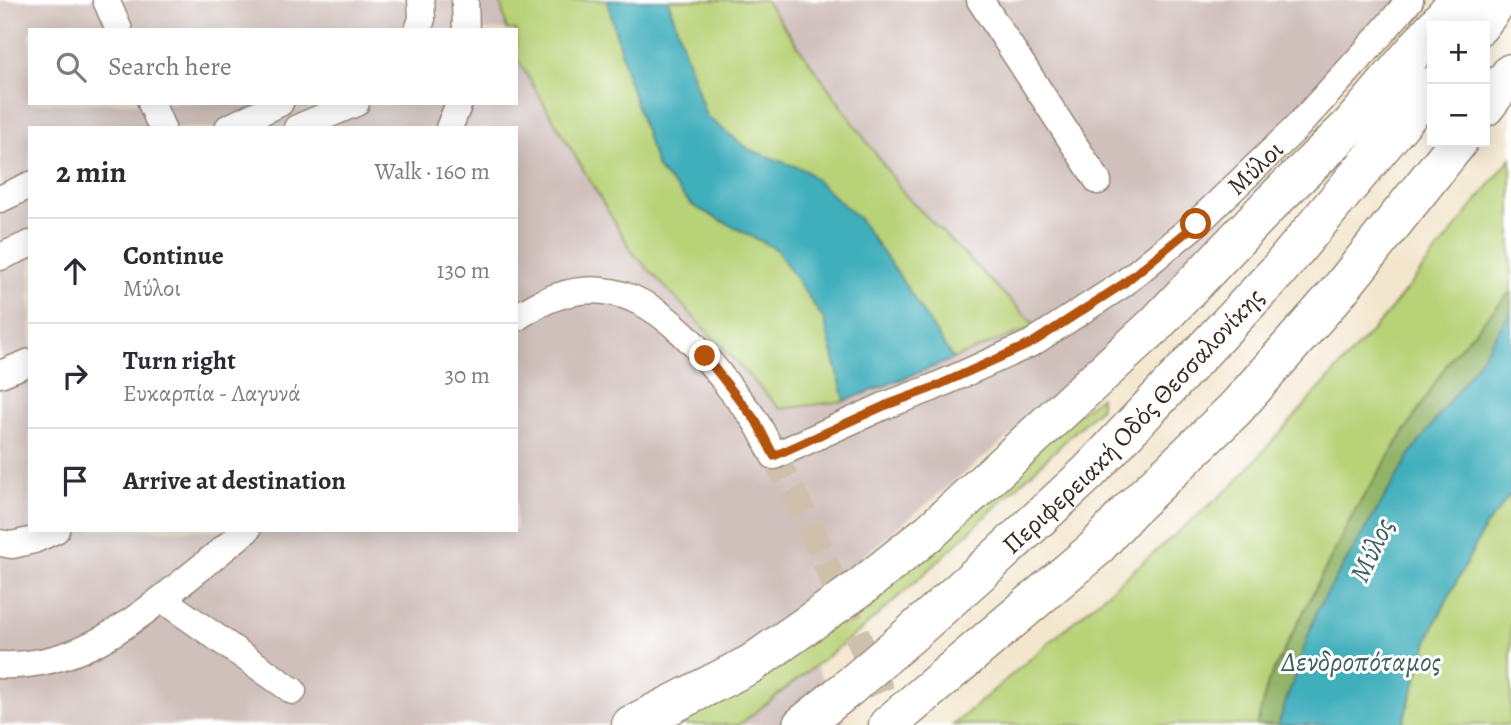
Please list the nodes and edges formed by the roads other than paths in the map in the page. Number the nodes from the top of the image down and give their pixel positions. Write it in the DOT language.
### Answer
graph roads {
  1 [pos="106,0"];
  2 [pos="421,0"];
  3 [pos="465,0"];
  4 [pos="980,0"];
  5 [pos="1410,0"];
  6 [pos="1458,0"];
  7 [pos="1499,0"];
  8 [pos="1440,21"];
  9 [pos="1483,21"];
  10 [pos="118,28"];
  11 [pos="419,28"];
  12 [pos="466,28"];
  13 [pos="1427,36"];
  14 [pos="1511,73"];
  15 [pos="1427,92"];
  16 [pos="1490,100"];
  17 [pos="276,105"];
  18 [pos="351,105"];
  19 [pos="458,105"];
  20 [pos="232,126"];
  21 [pos="302,126"];
  22 [pos="450,126"];
  23 [pos="1454,147"];
  24 [pos="1098,181"];
  25 [pos="28,186"];
  26 [pos="0,199"];
  27 [pos="28,245"];
  28 [pos="0,257"];
  29 [pos="518,317"];
  30 [pos="28,363"];
  31 [pos="0,374"];
  32 [pos="52,532"];
  33 [pos="245,532"];
  34 [pos="0,543"];
  35 [pos="1095,549"];
  36 [pos="162,599"];
  37 [pos="0,665"];
  38 [pos="293,691"];
  39 [pos="630,723"];
  40 [pos="802,725"];
  41 [pos="888,725"];
  42 [pos="923,725"];
  1 -- 10 [label="street"];
  2 -- 11 [label="street"];
  3 -- 12 [label="street"];
  4 -- 24 [label="street"];
  5 -- 29 [label="street, Μύλοι"];
  6 -- 8 [label="highway"];
  7 -- 9 [label="highway"];
  13 -- 39 [label="highway"];
  14 -- 16 [label="highway"];
  15 -- 40 [label="highway, Περιφερειακή Οδός Θεσσαλονίκης"];
  17 -- 20 [label="street"];
  18 -- 21 [label="street"];
  19 -- 22 [label="street"];
  23 -- 35 [label="highway"];
  25 -- 26 [label="street"];
  27 -- 28 [label="street"];
  30 -- 31 [label="street"];
  32 -- 34 [label="street"];
  33 -- 36 [label="street"];
  35 -- 41 [label="highway"];
  35 -- 42 [label="highway"];
  36 -- 37 [label="street"];
  36 -- 38 [label="street"];
}
